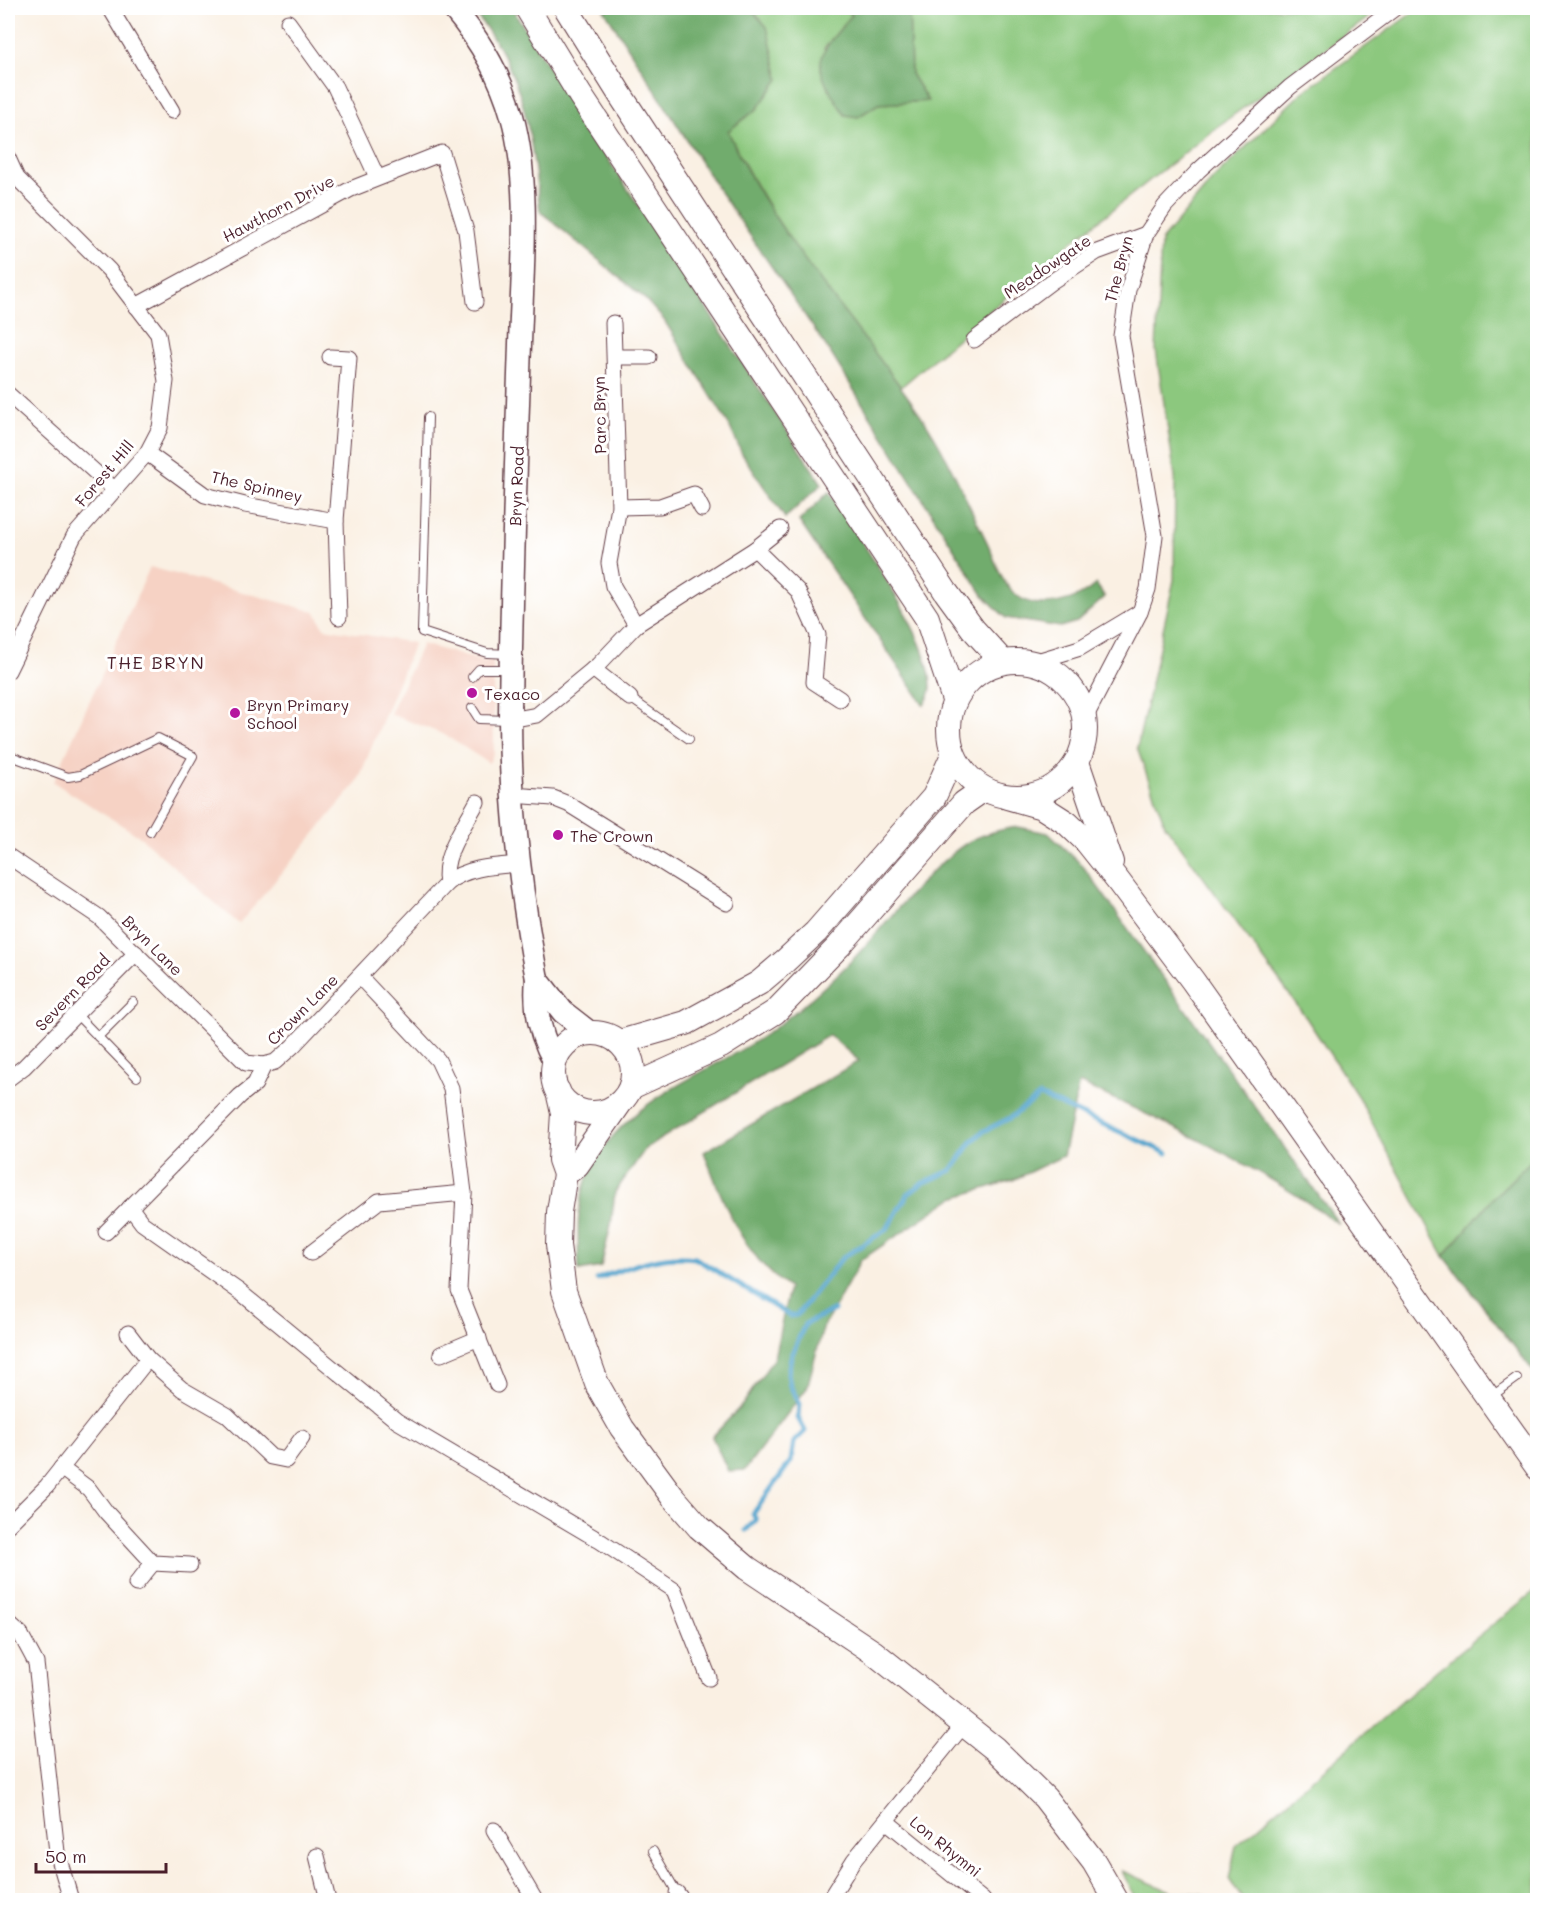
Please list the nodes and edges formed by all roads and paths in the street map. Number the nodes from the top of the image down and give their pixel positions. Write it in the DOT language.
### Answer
graph roads {
  1 [pos="110,8"];
  2 [pos="453,8"];
  3 [pos="526,8"];
  4 [pos="566,8"];
  5 [pos="1395,8"];
  6 [pos="288,22"];
  7 [pos="172,111"];
  8 [pos="8,158"];
  9 [pos="377,177"];
  10 [pos="1146,234"];
  11 [pos="475,302"];
  12 [pos="136,306"];
  13 [pos="613,323"];
  14 [pos="974,340"];
  15 [pos="330,357"];
  16 [pos="616,357"];
  17 [pos="649,357"];
  18 [pos="8,394"];
  19 [pos="428,417"];
  20 [pos="147,453"];
  21 [pos="114,489"];
  22 [pos="619,507"];
  23 [pos="702,509"];
  24 [pos="336,522"];
  25 [pos="780,529"];
  26 [pos="755,549"];
  27 [pos="1140,612"];
  28 [pos="339,617"];
  29 [pos="636,625"];
  30 [pos="511,661"];
  31 [pos="1003,662"];
  32 [pos="1034,662"];
  33 [pos="593,669"];
  34 [pos="8,671"];
  35 [pos="472,677"];
  36 [pos="630,698"];
  37 [pos="840,699"];
  38 [pos="954,700"];
  39 [pos="472,708"];
  40 [pos="510,720"];
  41 [pos="1084,720"];
  42 [pos="689,739"];
  43 [pos="8,755"];
  44 [pos="953,755"];
  45 [pos="1077,762"];
  46 [pos="984,789"];
  47 [pos="512,795"];
  48 [pos="1007,797"];
  49 [pos="477,802"];
  50 [pos="150,832"];
  51 [pos="8,856"];
  52 [pos="520,864"];
  53 [pos="1118,881"];
  54 [pos="447,883"];
  55 [pos="727,903"];
  56 [pos="136,953"];
  57 [pos="360,977"];
  58 [pos="537,979"];
  59 [pos="133,1002"];
  60 [pos="76,1014"];
  61 [pos="590,1032"];
  62 [pos="98,1037"];
  63 [pos="620,1042"];
  64 [pos="555,1062"];
  65 [pos="264,1065"];
  66 [pos="137,1077"];
  67 [pos="8,1079"];
  68 [pos="558,1091"];
  69 [pos="627,1093"];
  70 [pos="565,1173"];
  71 [pos="464,1193"];
  72 [pos="130,1207"];
  73 [pos="106,1232"];
  74 [pos="311,1254"];
  75 [pos="128,1333"];
  76 [pos="479,1338"];
  77 [pos="441,1354"];
  78 [pos="148,1359"];
  79 [pos="1517,1378"];
  80 [pos="498,1385"];
  81 [pos="1488,1398"];
  82 [pos="302,1438"];
  83 [pos="1538,1467"];
  84 [pos="61,1468"];
  85 [pos="8,1525"];
  86 [pos="153,1563"];
  87 [pos="190,1565"];
  88 [pos="136,1584"];
  89 [pos="8,1623"];
  90 [pos="709,1678"];
  91 [pos="964,1723"];
  92 [pos="886,1821"];
  93 [pos="494,1830"];
  94 [pos="653,1851"];
  95 [pos="317,1856"];
  96 [pos="679,1897"];
  97 [pos="71,1900"];
  98 [pos="328,1900"];
  99 [pos="535,1900"];
  100 [pos="829,1900"];
  101 [pos="983,1900"];
  102 [pos="1116,1900"];
  1 -- 7 [label="street"];
  2 -- 30 [label="street, Bryn Road"];
  3 -- 38 [label="main road"];
  4 -- 31 [label="main road"];
  5 -- 10 [label="street, The Bryn"];
  6 -- 9 [label="street"];
  8 -- 12 [label="street, Forest Hill"];
  9 -- 11 [label="street, Hawthorn Drive"];
  9 -- 12 [label="street, Hawthorn Drive"];
  10 -- 14 [label="street, Meadowgate"];
  10 -- 27 [label="street, The Bryn"];
  12 -- 20 [label="street, Forest Hill"];
  13 -- 16 [label="street, Parc Bryn"];
  15 -- 24 [label="street"];
  16 -- 17 [label="street"];
  16 -- 22 [label="street, Parc Bryn"];
  18 -- 21 [label="street"];
  19 -- 30 [label="lane"];
  20 -- 21 [label="street, Forest Hill"];
  20 -- 24 [label="street, The Spinney"];
  21 -- 34 [label="street, Forest Hill"];
  22 -- 23 [label="street"];
  22 -- 29 [label="street, Parc Bryn"];
  24 -- 28 [label="street"];
  25 -- 26 [label="street"];
  26 -- 29 [label="street"];
  26 -- 37 [label="street"];
  27 -- 32 [label="street"];
  27 -- 41 [label="street, The Bryn"];
  29 -- 33 [label="street"];
  30 -- 35 [label="lane"];
  30 -- 40 [label="street, Bryn Road"];
  31 -- 32 [label="main road"];
  31 -- 38 [label="main road"];
  32 -- 41 [label="main road"];
  33 -- 36 [label="street"];
  33 -- 40 [label="street"];
  36 -- 42 [label="lane"];
  38 -- 44 [label="main road"];
  39 -- 40 [label="lane"];
  40 -- 47 [label="street, Bryn Road"];
  41 -- 45 [label="main road"];
  43 -- 50 [label="lane"];
  44 -- 46 [label="main road"];
  44 -- 63 [label="main road"];
  45 -- 48 [label="main road"];
  45 -- 53 [label="main road"];
  46 -- 48 [label="main road"];
  46 -- 69 [label="main road"];
  47 -- 52 [label="street, Bryn Road"];
  47 -- 55 [label="street"];
  48 -- 53 [label="main road"];
  49 -- 54 [label="street"];
  51 -- 56 [label="street, Bryn Lane"];
  52 -- 54 [label="street, Crown Lane"];
  52 -- 58 [label="street, Bryn Road"];
  53 -- 81 [label="main road"];
  54 -- 57 [label="street, Crown Lane"];
  56 -- 60 [label="street, Severn Road"];
  56 -- 65 [label="street, Bryn Lane"];
  57 -- 65 [label="street, Crown Lane"];
  57 -- 71 [label="street"];
  58 -- 61 [label="street, Bryn Road"];
  58 -- 64 [label="street, Bryn Road"];
  59 -- 62 [label="lane"];
  60 -- 62 [label="lane"];
  60 -- 67 [label="street, Severn Road"];
  61 -- 63 [label="main road"];
  61 -- 64 [label="main road"];
  62 -- 66 [label="lane"];
  63 -- 69 [label="main road"];
  64 -- 68 [label="main road"];
  65 -- 72 [label="street, Crown Lane"];
  68 -- 69 [label="main road"];
  68 -- 70 [label="main road"];
  69 -- 70 [label="main road"];
  70 -- 91 [label="main road"];
  71 -- 74 [label="street"];
  71 -- 76 [label="street"];
  72 -- 73 [label="street, Crown Lane"];
  72 -- 90 [label="street"];
  75 -- 78 [label="street"];
  76 -- 77 [label="street"];
  76 -- 80 [label="street"];
  78 -- 82 [label="street"];
  78 -- 84 [label="street"];
  79 -- 81 [label="lane"];
  81 -- 83 [label="main road"];
  84 -- 85 [label="street"];
  84 -- 86 [label="street"];
  86 -- 87 [label="street"];
  86 -- 88 [label="street"];
  89 -- 97 [label="street"];
  91 -- 92 [label="street"];
  91 -- 102 [label="main road"];
  92 -- 100 [label="street"];
  92 -- 101 [label="street, Lon Rhymni"];
  93 -- 99 [label="street"];
  94 -- 96 [label="lane"];
  95 -- 98 [label="street"];
}
